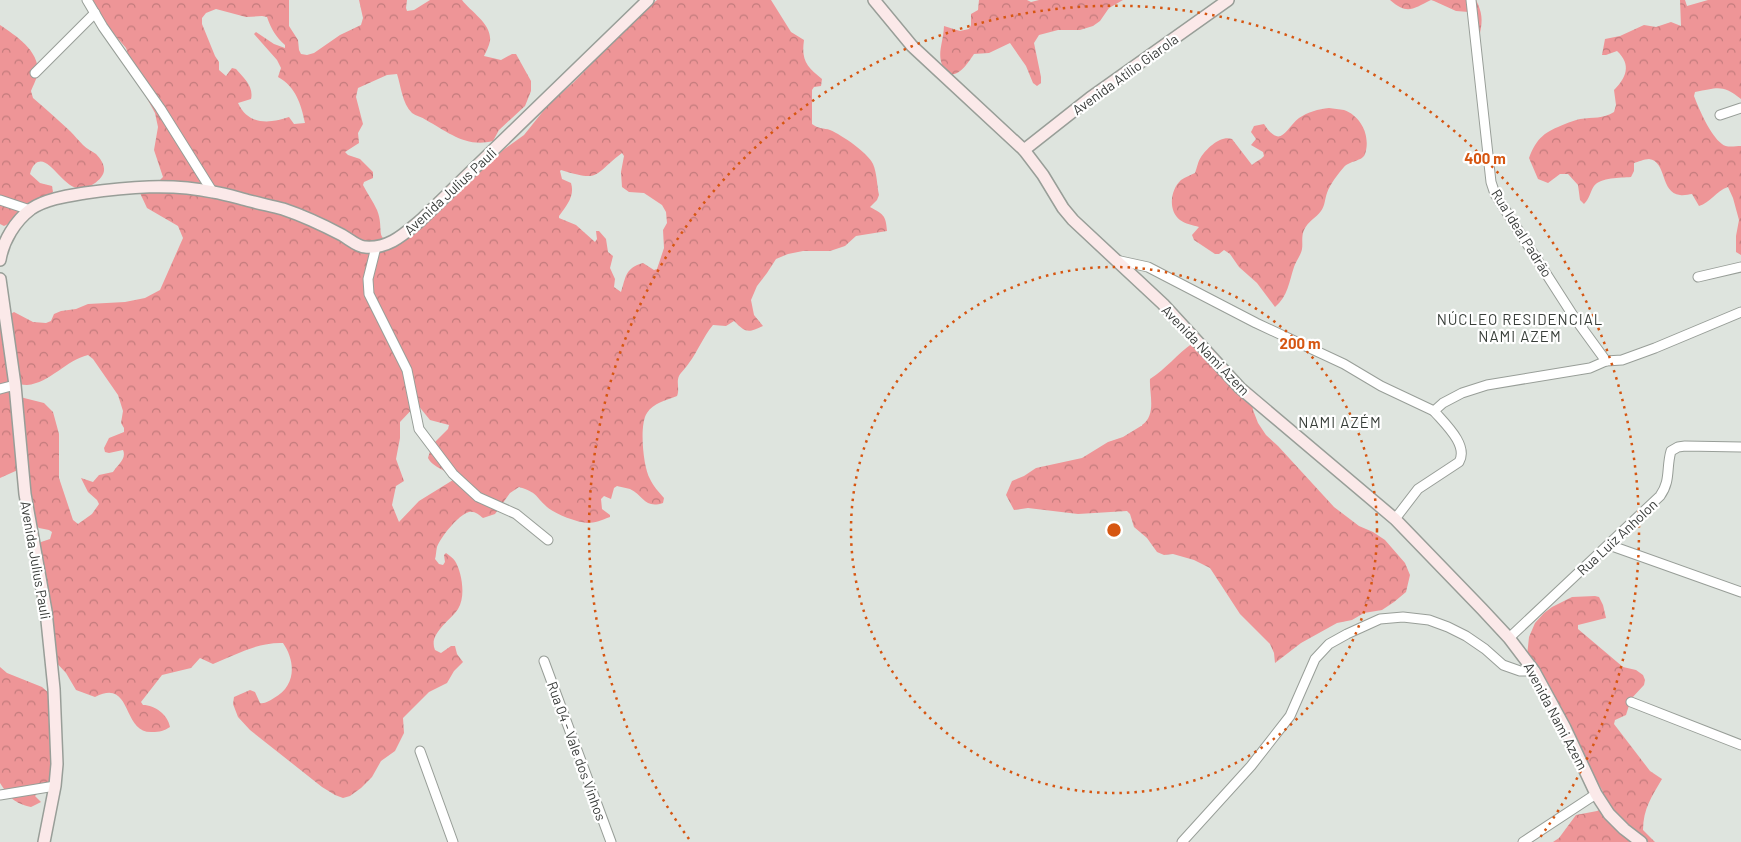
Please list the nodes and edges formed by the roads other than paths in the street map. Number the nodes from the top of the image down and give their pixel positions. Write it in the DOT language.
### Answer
graph roads {
  1 [pos="87,0"];
  2 [pos="648,0"];
  3 [pos="874,0"];
  4 [pos="1228,0"];
  5 [pos="1472,0"];
  6 [pos="95,13"];
  7 [pos="35,73"];
  8 [pos="1741,108"];
  9 [pos="1720,115"];
  10 [pos="1024,150"];
  11 [pos="212,191"];
  12 [pos="0,200"];
  13 [pos="30,210"];
  14 [pos="376,247"];
  15 [pos="0,260"];
  16 [pos="1115,260"];
  17 [pos="1741,267"];
  18 [pos="1698,277"];
  19 [pos="0,279"];
  20 [pos="1741,312"];
  21 [pos="1606,361"];
  22 [pos="15,385"];
  23 [pos="0,389"];
  24 [pos="1434,410"];
  25 [pos="1741,447"];
  26 [pos="1396,518"];
  27 [pos="548,540"];
  28 [pos="1609,544"];
  29 [pos="1741,592"];
  30 [pos="1509,638"];
  31 [pos="544,661"];
  32 [pos="1534,671"];
  33 [pos="1631,702"];
  34 [pos="1741,744"];
  35 [pos="420,751"];
  36 [pos="55,786"];
  37 [pos="1596,794"];
  38 [pos="0,795"];
  39 [pos="44,842"];
  40 [pos="453,842"];
  41 [pos="611,842"];
  42 [pos="1182,842"];
  43 [pos="1523,842"];
  44 [pos="1641,842"];
  1 -- 6 [label="street"];
  2 -- 14 [label="street, Avenida Julius Pauli"];
  3 -- 10 [label="street, Avenida Nami Azem"];
  4 -- 10 [label="street, Avenida Atílio Giarola"];
  5 -- 21 [label="street, Rua Ideal Padrão"];
  6 -- 7 [label="street"];
  6 -- 11 [label="street"];
  8 -- 9 [label="street"];
  10 -- 16 [label="street, Avenida Nami Azem"];
  11 -- 13 [label="street"];
  11 -- 14 [label="street"];
  12 -- 13 [label="street"];
  13 -- 15 [label="street"];
  14 -- 27 [label="street"];
  16 -- 24 [label="street"];
  16 -- 26 [label="street, Avenida Nami Azem"];
  17 -- 18 [label="street"];
  19 -- 22 [label="street, Avenida Julius Pauli"];
  20 -- 21 [label="street"];
  21 -- 24 [label="street"];
  22 -- 23 [label="street"];
  22 -- 36 [label="street, Avenida Julius Pauli"];
  24 -- 26 [label="street"];
  25 -- 28 [label="street, Rua Luiz Anholon"];
  26 -- 30 [label="street, Avenida Nami Azem"];
  28 -- 29 [label="street"];
  28 -- 30 [label="street, Rua Luiz Anholon"];
  30 -- 32 [label="street, Avenida Nami Azem"];
  31 -- 41 [label="street, Rua 04 - Vale dos Vinhos"];
  32 -- 37 [label="street, Avenida Nami Azem"];
  32 -- 42 [label="street"];
  33 -- 34 [label="street"];
  35 -- 40 [label="street"];
  36 -- 38 [label="street"];
  36 -- 39 [label="street, Avenida Julius Pauli"];
  37 -- 43 [label="street"];
  37 -- 44 [label="street, Avenida Nami Azem"];
}
